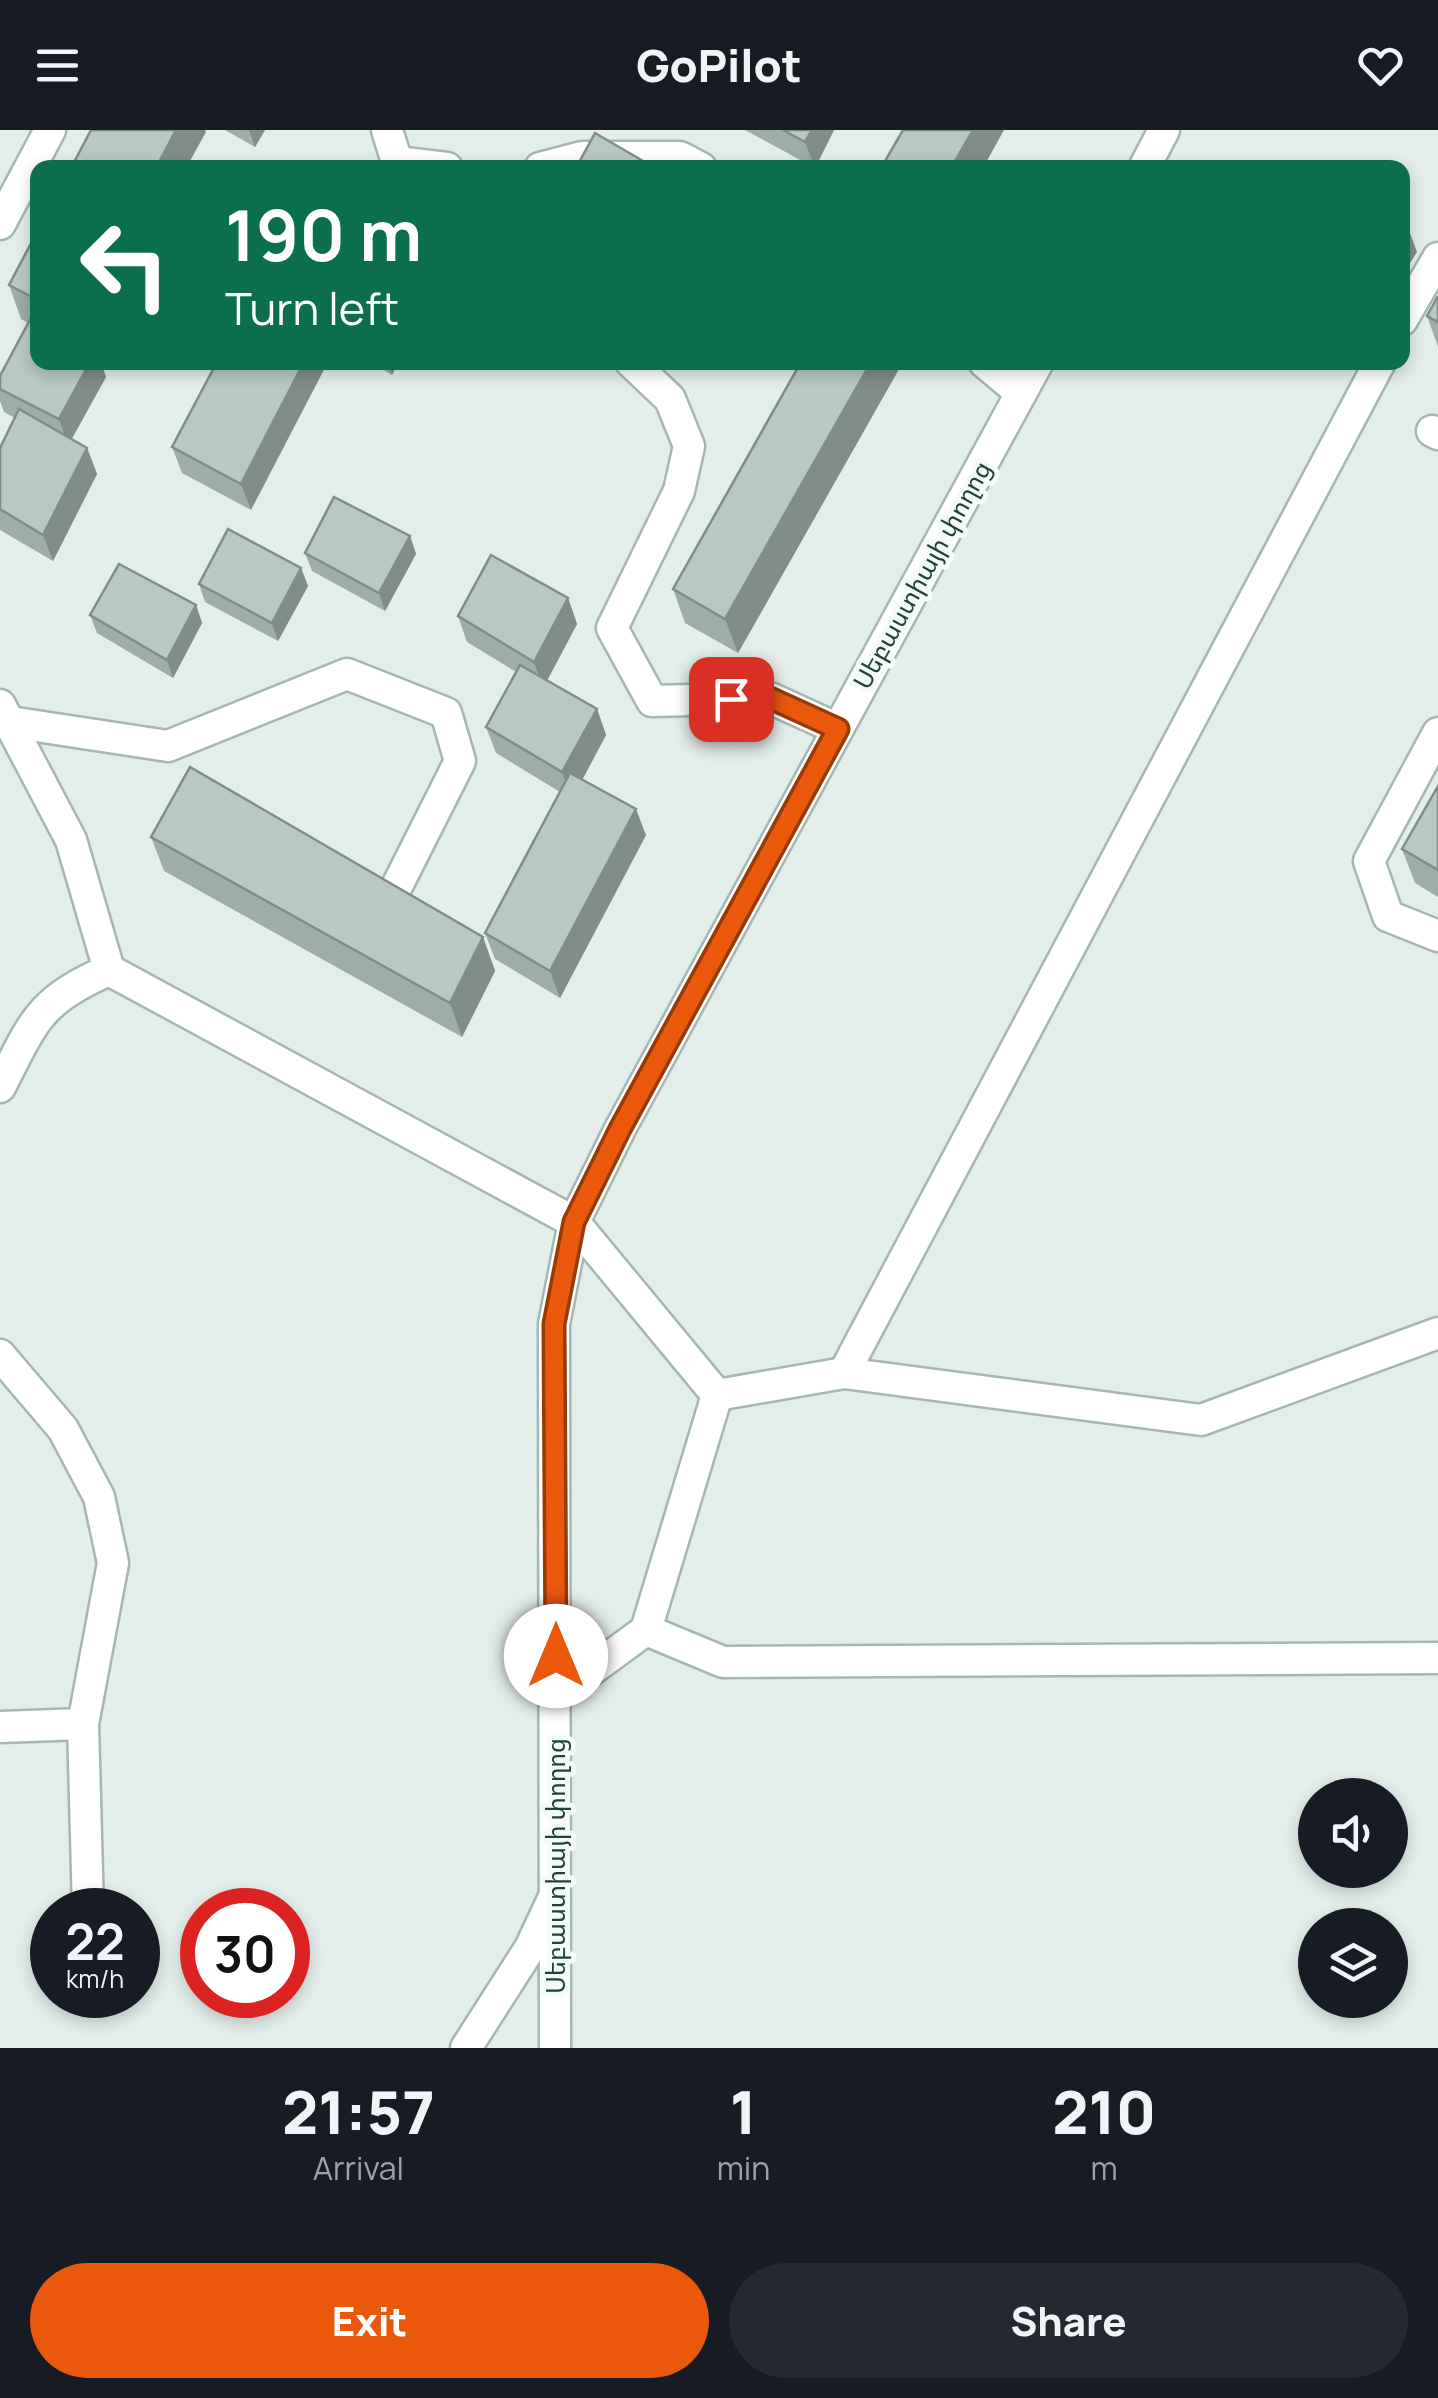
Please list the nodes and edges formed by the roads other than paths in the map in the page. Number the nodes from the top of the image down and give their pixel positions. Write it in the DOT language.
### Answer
graph roads {
  1 [pos="50,130"];
  2 [pos="387,130"];
  3 [pos="1164,130"];
  4 [pos="34,160"];
  5 [pos="394,160"];
  6 [pos="571,160"];
  7 [pos="686,160"];
  8 [pos="1148,160"];
  9 [pos="30,168"];
  10 [pos="0,224"];
  11 [pos="1438,258"];
  12 [pos="1410,305"];
  13 [pos="640,370"];
  14 [pos="994,370"];
  15 [pos="1034,370"];
  16 [pos="1376,370"];
  17 [pos="1021,393"];
  18 [pos="5,713"];
  19 [pos="838,729"];
  20 [pos="1438,733"];
  21 [pos="396,888"];
  22 [pos="1438,936"];
  23 [pos="109,970"];
  24 [pos="0,1087"];
  25 [pos="574,1222"];
  26 [pos="1438,1333"];
  27 [pos="0,1355"];
  28 [pos="844,1372"];
  29 [pos="718,1396"];
  30 [pos="646,1630"];
  31 [pos="1438,1658"];
  32 [pos="556,1696"];
  33 [pos="82,1724"];
  34 [pos="0,1727"];
  35 [pos="87,1888"];
  36 [pos="556,1892"];
  37 [pos="466,2048"];
  38 [pos="556,2048"];
  1 -- 4 [label="street"];
  2 -- 5 [label="street"];
  3 -- 8 [label="street"];
  6 -- 7 [label="street"];
  9 -- 10 [label="street"];
  11 -- 12 [label="street"];
  13 -- 19 [label="street"];
  14 -- 17 [label="street"];
  15 -- 17 [label="street, Սեբաստիայի փողոց"];
  16 -- 28 [label="street"];
  17 -- 19 [label="street, Սեբաստիայի փողոց"];
  18 -- 21 [label="street"];
  18 -- 23 [label="street"];
  19 -- 25 [label="street, Սեբաստիայի փողոց"];
  20 -- 22 [label="street"];
  23 -- 24 [label="street"];
  23 -- 25 [label="street"];
  25 -- 29 [label="street"];
  25 -- 32 [label="street, Սեբաստիայի փողոց"];
  26 -- 28 [label="street"];
  27 -- 33 [label="street"];
  28 -- 29 [label="street"];
  29 -- 30 [label="street"];
  30 -- 31 [label="street"];
  30 -- 32 [label="street"];
  32 -- 36 [label="street, Սեբաստիայի փողոց"];
  33 -- 34 [label="street"];
  33 -- 35 [label="street"];
  36 -- 37 [label="street"];
  36 -- 38 [label="street, Սեբաստիայի փողոց"];
}
